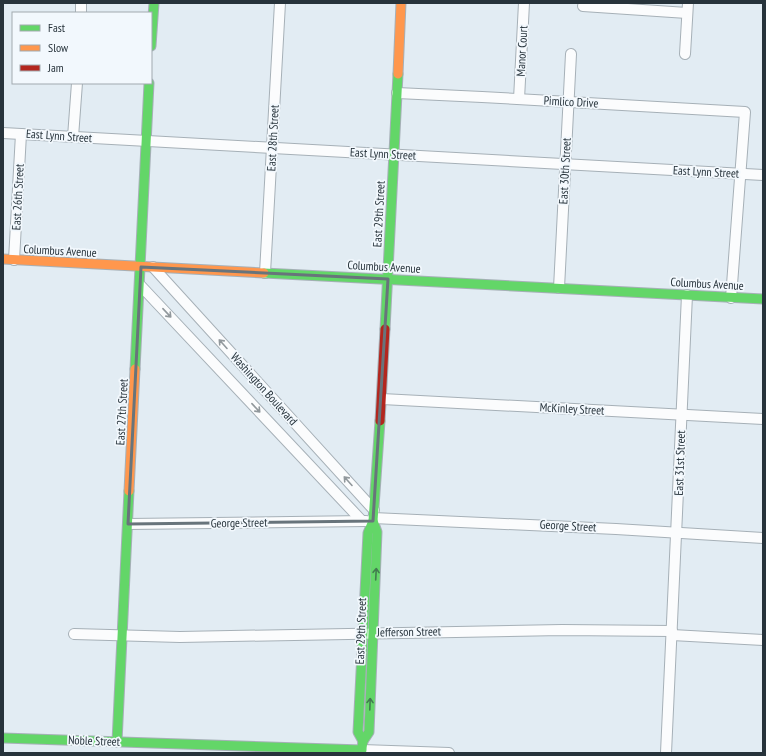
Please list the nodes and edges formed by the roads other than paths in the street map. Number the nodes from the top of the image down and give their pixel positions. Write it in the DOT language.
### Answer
graph roads {
  1 [pos="154,3"];
  2 [pos="280,3"];
  3 [pos="401,3"];
  4 [pos="524,3"];
  5 [pos="583,6"];
  6 [pos="688,8"];
  7 [pos="152,32"];
  8 [pos="571,54"];
  9 [pos="685,54"];
  10 [pos="77,84"];
  11 [pos="149,84"];
  12 [pos="397,93"];
  13 [pos="519,99"];
  14 [pos="568,102"];
  15 [pos="3,133"];
  16 [pos="21,134"];
  17 [pos="73,137"];
  18 [pos="147,142"];
  19 [pos="272,149"];
  20 [pos="394,155"];
  21 [pos="565,164"];
  22 [pos="740,174"];
  23 [pos="763,175"];
  24 [pos="3,260"];
  25 [pos="14,260"];
  26 [pos="141,267"];
  27 [pos="153,267"];
  28 [pos="265,273"];
  29 [pos="388,279"];
  30 [pos="140,285"];
  31 [pos="560,288"];
  32 [pos="687,295"];
  33 [pos="731,298"];
  34 [pos="763,299"];
  35 [pos="382,399"];
  36 [pos="682,415"];
  37 [pos="763,419"];
  38 [pos="374,516"];
  39 [pos="362,521"];
  40 [pos="128,524"];
  41 [pos="677,532"];
  42 [pos="763,538"];
  43 [pos="368,633"];
  44 [pos="672,633"];
  45 [pos="74,634"];
  46 [pos="122,635"];
  47 [pos="763,640"];
  48 [pos="3,738"];
  49 [pos="117,742"];
  50 [pos="362,748"];
  51 [pos="449,753"];
  52 [pos="666,753"];
  1 -- 7 [label="street"];
  2 -- 19 [label="street, East 28th Street"];
  3 -- 12 [label="street, East 29th Street"];
  4 -- 13 [label="street, Manor Court"];
  5 -- 6 [label="street"];
  6 -- 9 [label="street"];
  8 -- 14 [label="street, East 30th Street"];
  10 -- 17 [label="street"];
  11 -- 18 [label="street, East 27th Street"];
  12 -- 13 [label="street, Pimlico Drive"];
  12 -- 20 [label="street, East 29th Street"];
  13 -- 14 [label="street, Pimlico Drive"];
  14 -- 21 [label="street, East 30th Street"];
  14 -- 22 [label="street, Pimlico Drive"];
  15 -- 16 [label="street, East Lynn Street"];
  16 -- 17 [label="street, East Lynn Street"];
  16 -- 25 [label="street, East 26th Street"];
  17 -- 18 [label="street, East Lynn Street"];
  18 -- 19 [label="street, East Lynn Street"];
  18 -- 26 [label="street, East 27th Street"];
  19 -- 20 [label="street, East Lynn Street"];
  19 -- 28 [label="street, East 28th Street"];
  20 -- 21 [label="street, East Lynn Street"];
  20 -- 29 [label="street, East 29th Street"];
  21 -- 22 [label="street, East Lynn Street"];
  21 -- 31 [label="street, East 30th Street"];
  22 -- 23 [label="street, East Lynn Street"];
  22 -- 33 [label="street"];
  24 -- 25 [label="street, Columbus Avenue"];
  25 -- 26 [label="street, Columbus Avenue"];
  26 -- 27 [label="street, Columbus Avenue"];
  26 -- 30 [label="street, East 27th Street"];
  27 -- 28 [label="street, Columbus Avenue"];
  38 -- 27 [label="street, Washington Boulevard, one-way"];
  28 -- 29 [label="street, Columbus Avenue"];
  29 -- 31 [label="street, Columbus Avenue"];
  29 -- 35 [label="street, East 29th Street"];
  30 -- 39 [label="street, Washington Boulevard, one-way"];
  30 -- 40 [label="street, East 27th Street"];
  31 -- 32 [label="street, Columbus Avenue"];
  32 -- 33 [label="street, Columbus Avenue"];
  32 -- 36 [label="street, East 31st Street"];
  33 -- 34 [label="street, Columbus Avenue"];
  35 -- 36 [label="street, McKinley Street"];
  35 -- 38 [label="street, East 29th Street"];
  36 -- 37 [label="street, McKinley Street"];
  36 -- 41 [label="street, East 31st Street"];
  38 -- 39 [label="street, George Street"];
  38 -- 41 [label="street, George Street"];
  38 -- 43 [label="street, East 29th Street"];
  39 -- 40 [label="street, George Street"];
  40 -- 46 [label="street, East 27th Street"];
  41 -- 42 [label="street, George Street"];
  41 -- 44 [label="street, East 31st Street"];
  43 -- 44 [label="street, Jefferson Street"];
  43 -- 46 [label="street, Jefferson Street"];
  43 -- 50 [label="street, East 29th Street"];
  44 -- 47 [label="street, Jefferson Street"];
  44 -- 52 [label="street, East 31st Street"];
  45 -- 46 [label="street, Jefferson Street"];
  46 -- 49 [label="street, East 27th Street"];
  48 -- 49 [label="street, Noble Street"];
  49 -- 50 [label="street, Noble Street"];
  50 -- 51 [label="street, Noble Street"];
}
